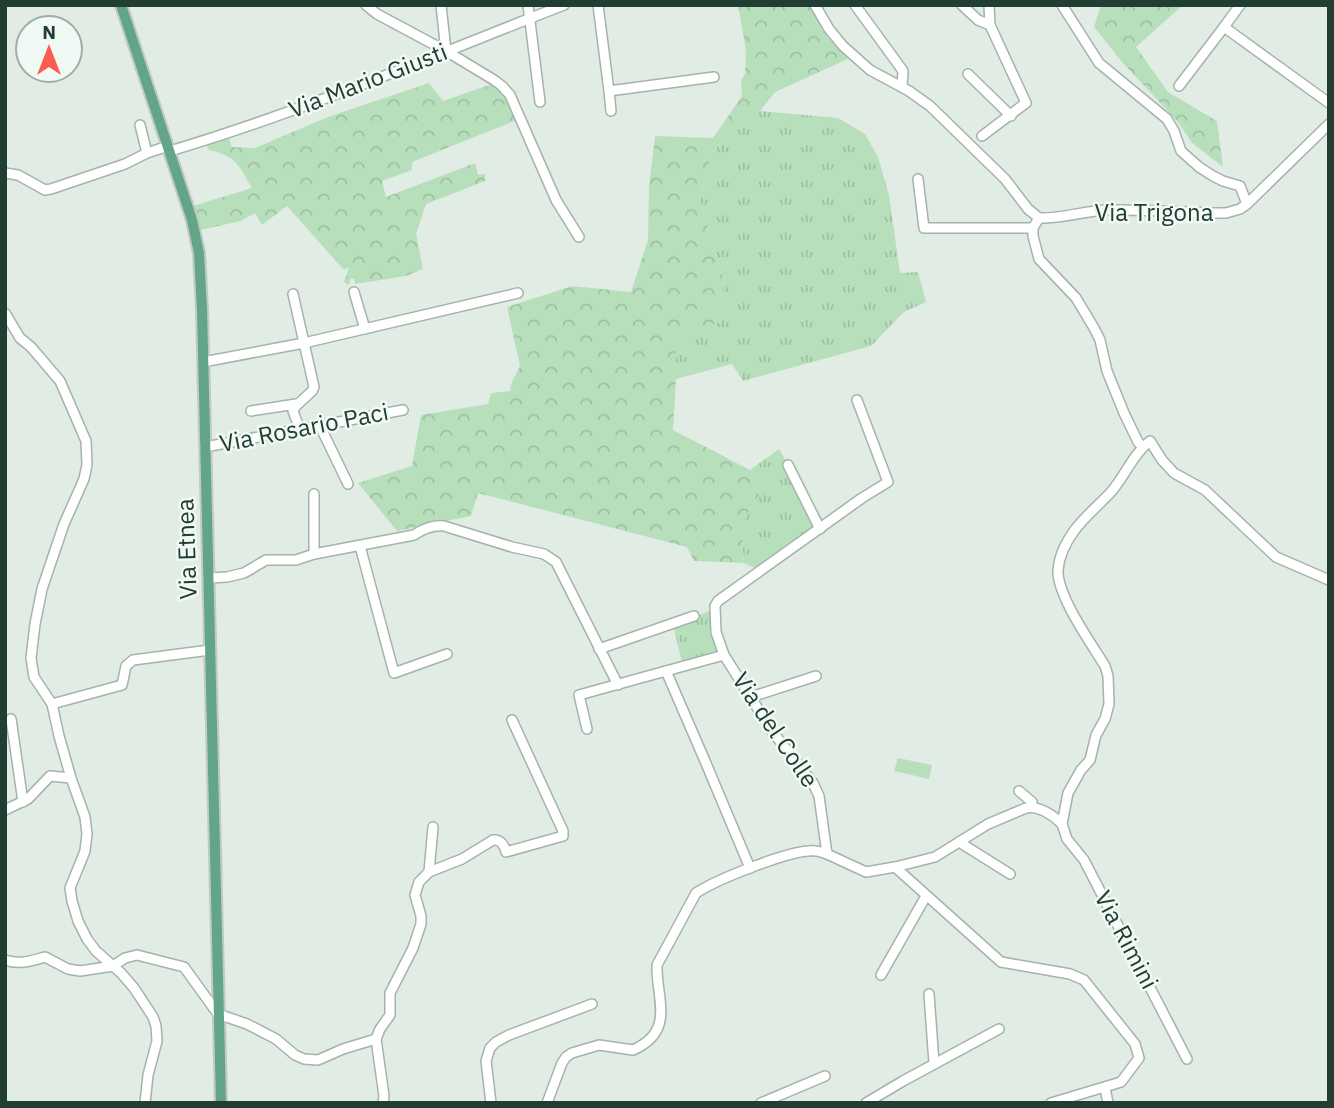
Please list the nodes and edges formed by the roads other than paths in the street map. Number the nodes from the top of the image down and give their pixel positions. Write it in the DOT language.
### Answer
graph roads {
  1 [pos="121,5"];
  2 [pos="366,5"];
  3 [pos="440,5"];
  4 [pos="528,5"];
  5 [pos="564,5"];
  6 [pos="598,5"];
  7 [pos="815,5"];
  8 [pos="855,5"];
  9 [pos="962,5"];
  10 [pos="989,5"];
  11 [pos="1062,5"];
  12 [pos="1240,5"];
  13 [pos="530,19"];
  14 [pos="990,25"];
  15 [pos="1224,27"];
  16 [pos="446,51"];
  17 [pos="968,74"];
  18 [pos="714,77"];
  19 [pos="1179,86"];
  20 [pos="902,88"];
  21 [pos="609,91"];
  22 [pos="540,102"];
  23 [pos="1329,103"];
  24 [pos="611,111"];
  25 [pos="1011,116"];
  26 [pos="1329,124"];
  27 [pos="140,125"];
  28 [pos="982,136"];
  29 [pos="169,149"];
  30 [pos="147,153"];
  31 [pos="5,173"];
  32 [pos="918,179"];
  33 [pos="1247,204"];
  34 [pos="1039,218"];
  35 [pos="1033,228"];
  36 [pos="579,237"];
  37 [pos="354,292"];
  38 [pos="518,293"];
  39 [pos="293,294"];
  40 [pos="5,313"];
  41 [pos="366,329"];
  42 [pos="304,343"];
  43 [pos="203,362"];
  44 [pos="857,400"];
  45 [pos="296,404"];
  46 [pos="403,410"];
  47 [pos="251,411"];
  48 [pos="320,426"];
  49 [pos="300,430"];
  50 [pos="1146,444"];
  51 [pos="205,447"];
  52 [pos="788,465"];
  53 [pos="348,484"];
  54 [pos="314,494"];
  55 [pos="820,529"];
  56 [pos="360,546"];
  57 [pos="314,554"];
  58 [pos="208,578"];
  59 [pos="1329,580"];
  60 [pos="694,616"];
  61 [pos="599,649"];
  62 [pos="211,650"];
  63 [pos="447,654"];
  64 [pos="724,655"];
  65 [pos="666,671"];
  66 [pos="816,676"];
  67 [pos="618,685"];
  68 [pos="751,697"];
  69 [pos="52,704"];
  70 [pos="11,719"];
  71 [pos="512,720"];
  72 [pos="587,729"];
  73 [pos="71,778"];
  74 [pos="1019,791"];
  75 [pos="23,802"];
  76 [pos="1032,807"];
  77 [pos="5,810"];
  78 [pos="1062,824"];
  79 [pos="433,827"];
  80 [pos="959,842"];
  81 [pos="827,854"];
  82 [pos="895,867"];
  83 [pos="750,868"];
  84 [pos="429,872"];
  85 [pos="1010,874"];
  86 [pos="926,896"];
  87 [pos="5,960"];
  88 [pos="113,966"];
  89 [pos="881,975"];
  90 [pos="929,994"];
  91 [pos="592,1004"];
  92 [pos="218,1014"];
  93 [pos="995,1031"];
  94 [pos="376,1039"];
  95 [pos="1186,1059"];
  96 [pos="934,1063"];
  97 [pos="825,1076"];
  98 [pos="1105,1087"];
  99 [pos="776,1099"];
  100 [pos="145,1103"];
  101 [pos="221,1103"];
  102 [pos="383,1103"];
  103 [pos="491,1103"];
  104 [pos="547,1103"];
  105 [pos="761,1103"];
  106 [pos="866,1103"];
  107 [pos="1051,1103"];
  108 [pos="1108,1103"];
  1 -- 29 [label="main road, Via Etnea"];
  2 -- 16 [label="street"];
  3 -- 16 [label="street"];
  4 -- 13 [label="street"];
  5 -- 13 [label="street, Via Mario Giusti"];
  6 -- 21 [label="street"];
  7 -- 20 [label="street"];
  8 -- 20 [label="street"];
  9 -- 14 [label="street"];
  10 -- 14 [label="street"];
  11 -- 33 [label="street"];
  12 -- 15 [label="street"];
  13 -- 16 [label="street, Via Mario Giusti"];
  13 -- 22 [label="street"];
  14 -- 25 [label="street"];
  15 -- 19 [label="street"];
  15 -- 23 [label="street"];
  16 -- 29 [label="street, Via Mario Giusti"];
  16 -- 36 [label="street"];
  17 -- 25 [label="street"];
  18 -- 21 [label="street"];
  20 -- 34 [label="street"];
  21 -- 24 [label="street"];
  25 -- 28 [label="street"];
  26 -- 33 [label="street, Via Trigona"];
  27 -- 30 [label="street"];
  29 -- 30 [label="street, Via Mario Giusti"];
  29 -- 43 [label="main road, Via Etnea"];
  30 -- 31 [label="street, Via Mario Giusti"];
  32 -- 35 [label="street"];
  33 -- 34 [label="street, Via Trigona"];
  34 -- 35 [label="street"];
  35 -- 50 [label="street"];
  37 -- 41 [label="street"];
  38 -- 41 [label="street"];
  39 -- 42 [label="street"];
  40 -- 69 [label="street"];
  41 -- 42 [label="street"];
  42 -- 43 [label="street"];
  42 -- 45 [label="street"];
  43 -- 51 [label="main road, Via Etnea"];
  44 -- 55 [label="street, Via del Colle"];
  45 -- 47 [label="street"];
  45 -- 49 [label="street"];
  46 -- 48 [label="street, Via Rosario Paci"];
  48 -- 49 [label="street, Via Rosario Paci"];
  48 -- 53 [label="street"];
  49 -- 51 [label="street, Via Rosario Paci"];
  50 -- 59 [label="street"];
  50 -- 78 [label="street"];
  51 -- 58 [label="main road, Via Etnea"];
  52 -- 55 [label="street"];
  54 -- 57 [label="street"];
  55 -- 64 [label="street, Via del Colle"];
  56 -- 57 [label="street"];
  56 -- 61 [label="street"];
  56 -- 63 [label="street"];
  57 -- 58 [label="street"];
  58 -- 62 [label="main road, Via Etnea"];
  60 -- 61 [label="street"];
  61 -- 67 [label="street"];
  62 -- 69 [label="street"];
  62 -- 92 [label="main road, Via Etnea"];
  64 -- 65 [label="street"];
  64 -- 68 [label="street, Via del Colle"];
  65 -- 67 [label="street"];
  65 -- 83 [label="street"];
  66 -- 68 [label="street"];
  67 -- 72 [label="street"];
  68 -- 81 [label="street, Via del Colle"];
  69 -- 73 [label="street"];
  70 -- 75 [label="street"];
  71 -- 84 [label="street"];
  73 -- 75 [label="street"];
  73 -- 88 [label="street"];
  74 -- 76 [label="street"];
  75 -- 77 [label="street"];
  76 -- 78 [label="street"];
  76 -- 80 [label="street"];
  78 -- 95 [label="street, Via Rimini"];
  79 -- 84 [label="street"];
  80 -- 82 [label="street"];
  80 -- 85 [label="street"];
  81 -- 82 [label="street"];
  81 -- 83 [label="street"];
  82 -- 86 [label="street"];
  83 -- 104 [label="street"];
  84 -- 94 [label="street"];
  86 -- 89 [label="street"];
  86 -- 98 [label="street"];
  87 -- 88 [label="street"];
  88 -- 92 [label="street"];
  88 -- 100 [label="street"];
  90 -- 96 [label="street"];
  91 -- 103 [label="street"];
  92 -- 94 [label="street"];
  92 -- 101 [label="main road, Via Etnea"];
  93 -- 96 [label="street"];
  94 -- 102 [label="street"];
  96 -- 106 [label="street"];
  97 -- 99 [label="street"];
  98 -- 107 [label="street"];
  98 -- 108 [label="street"];
  99 -- 105 [label="street"];
}
